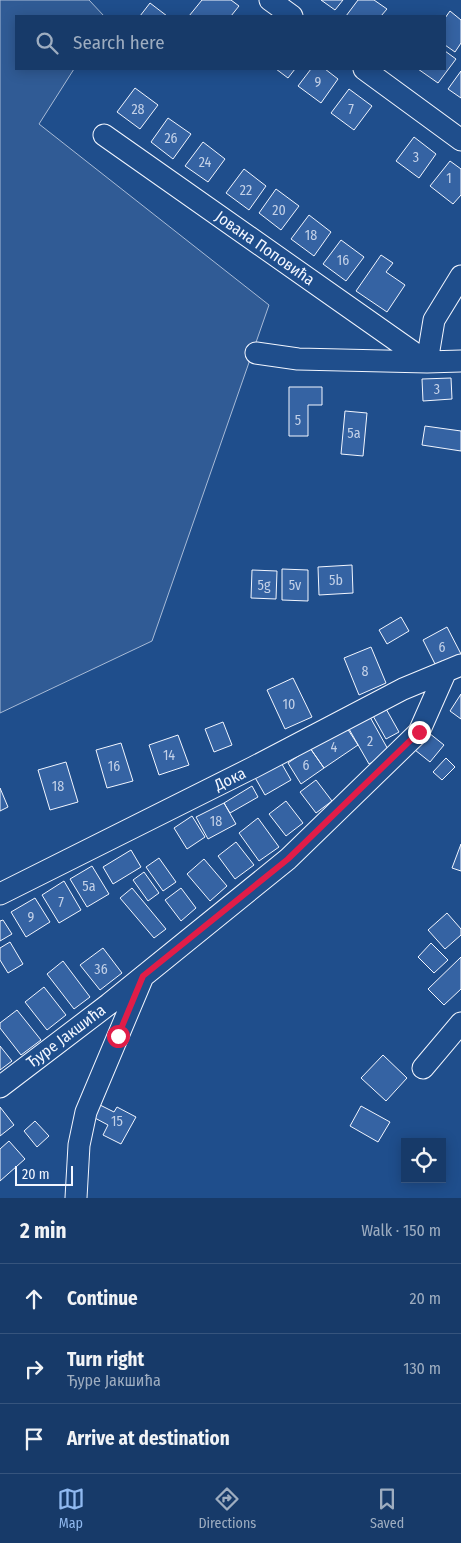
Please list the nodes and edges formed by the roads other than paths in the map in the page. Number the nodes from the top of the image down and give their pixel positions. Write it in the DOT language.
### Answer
graph roads {
  1 [pos="270,0"];
  2 [pos="291,15"];
  3 [pos="365,70"];
  4 [pos="104,136"];
  5 [pos="461,140"];
  6 [pos="461,276"];
  7 [pos="256,353"];
  8 [pos="461,361"];
  9 [pos="427,362"];
  10 [pos="454,668"];
  11 [pos="0,894"];
  12 [pos="143,976"];
  13 [pos="461,1023"];
  14 [pos="423,1068"];
  15 [pos="0,1087"];
  16 [pos="76,1198"];
  1 -- 2 [label="street"];
  3 -- 5 [label="street"];
  4 -- 9 [label="street, Јована Поповића"];
  6 -- 9 [label="street"];
  7 -- 9 [label="street"];
  8 -- 9 [label="street"];
  10 -- 11 [label="street, Дока"];
  10 -- 12 [label="street, Ђуре Јакшића"];
  12 -- 15 [label="street, Ђуре Јакшића"];
  12 -- 16 [label="street"];
  13 -- 14 [label="street"];
}
